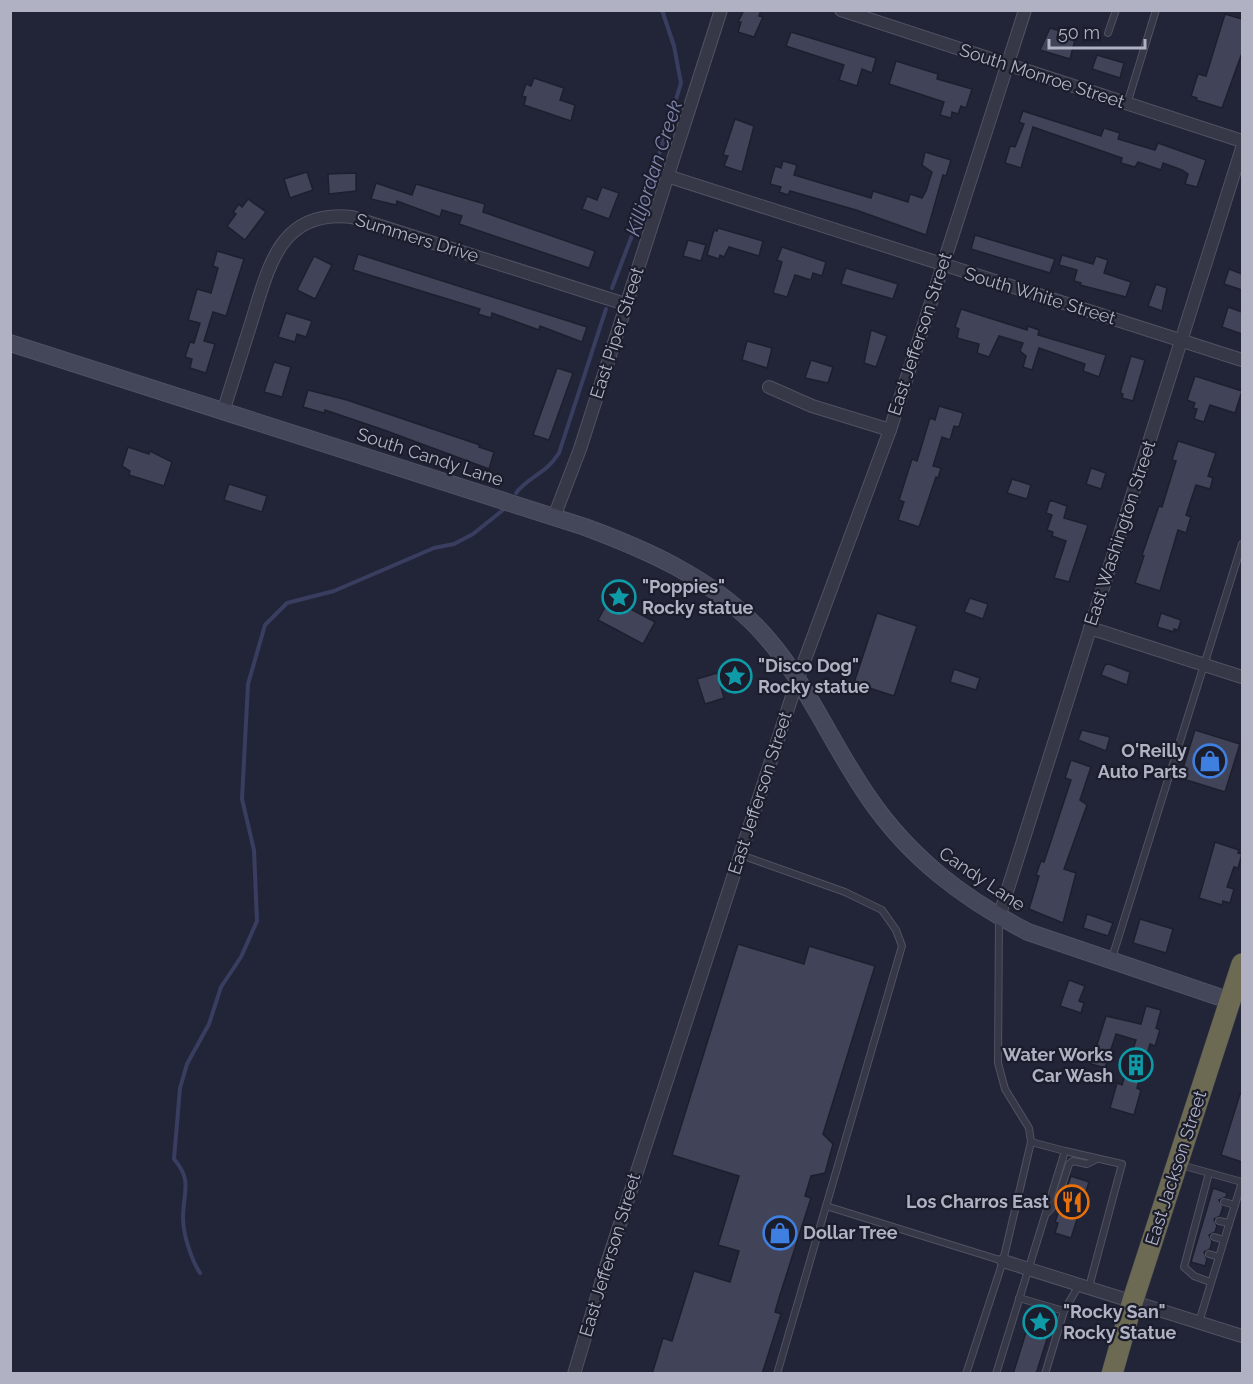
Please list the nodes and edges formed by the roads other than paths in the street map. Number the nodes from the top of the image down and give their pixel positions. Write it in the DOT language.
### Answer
graph roads {
  1 [pos="721,10"];
  2 [pos="841,10"];
  3 [pos="1025,10"];
  4 [pos="1116,10"];
  5 [pos="1156,10"];
  6 [pos="1108,33"];
  7 [pos="1007,64"];
  8 [pos="1127,104"];
  9 [pos="1242,141"];
  10 [pos="1242,148"];
  11 [pos="667,176"];
  12 [pos="942,265"];
  13 [pos="625,304"];
  14 [pos="1182,341"];
  15 [pos="10,343"];
  16 [pos="1242,360"];
  17 [pos="768,387"];
  18 [pos="223,412"];
  19 [pos="890,430"];
  20 [pos="554,517"];
  21 [pos="1242,544"];
  22 [pos="1090,627"];
  23 [pos="1204,665"];
  24 [pos="1242,677"];
  25 [pos="798,678"];
  26 [pos="740,854"];
  27 [pos="999,917"];
  28 [pos="1111,961"];
  29 [pos="1242,964"];
  30 [pos="1237,1003"];
  31 [pos="1031,1142"];
  32 [pos="1065,1152"];
  33 [pos="1097,1159"];
  34 [pos="1177,1164"];
  35 [pos="1209,1173"];
  36 [pos="1224,1202"];
  37 [pos="1235,1205"];
  38 [pos="826,1206"];
  39 [pos="1046,1214"];
  40 [pos="1219,1221"];
  41 [pos="1229,1223"];
  42 [pos="1214,1237"];
  43 [pos="1224,1240"];
  44 [pos="1209,1254"];
  45 [pos="1219,1257"];
  46 [pos="1003,1261"];
  47 [pos="1029,1268"];
  48 [pos="1210,1282"];
  49 [pos="1084,1286"];
  50 [pos="1019,1298"];
  51 [pos="1132,1300"];
  52 [pos="1064,1311"];
  53 [pos="1199,1322"];
  54 [pos="1242,1336"];
  55 [pos="574,1374"];
  56 [pos="777,1374"];
  57 [pos="966,1374"];
  58 [pos="996,1374"];
  59 [pos="1045,1374"];
  60 [pos="1112,1374"];
  1 -- 11 [label="street, East Piper Street"];
  2 -- 7 [label="street, South Monroe Street"];
  3 -- 7 [label="street, East Jefferson Street"];
  4 -- 6 [label="lane"];
  5 -- 8 [label="lane"];
  7 -- 8 [label="street, South Monroe Street"];
  7 -- 12 [label="street, East Jefferson Street"];
  8 -- 9 [label="street, South Monroe Street"];
  10 -- 14 [label="street, East Washington Street"];
  11 -- 12 [label="street, South White Street"];
  11 -- 13 [label="street, East Piper Street"];
  12 -- 14 [label="street, South White Street"];
  12 -- 19 [label="street, East Jefferson Street"];
  13 -- 18 [label="street, Summers Drive"];
  13 -- 20 [label="street, East Piper Street"];
  14 -- 16 [label="street, South White Street"];
  14 -- 22 [label="street, East Washington Street"];
  15 -- 18 [label="main road, South Candy Lane"];
  17 -- 19 [label="street"];
  18 -- 20 [label="main road, South Candy Lane"];
  19 -- 25 [label="street, East Jefferson Street"];
  20 -- 25 [label="main road, South Candy Lane"];
  21 -- 23 [label="lane"];
  22 -- 23 [label="street"];
  22 -- 27 [label="street, East Washington Street"];
  23 -- 24 [label="street"];
  23 -- 28 [label="lane"];
  25 -- 26 [label="street, East Jefferson Street"];
  25 -- 27 [label="main road, Candy Lane"];
  26 -- 38 [label="lane"];
  26 -- 55 [label="street, East Jefferson Street"];
  27 -- 28 [label="main road, Candy Lane"];
  27 -- 31 [label="lane"];
  28 -- 30 [label="main road, Candy Lane"];
  29 -- 30 [label="highway, East Jackson Street"];
  30 -- 34 [label="highway, East Jackson Street"];
  31 -- 32 [label="lane"];
  31 -- 46 [label="lane"];
  32 -- 33 [label="lane"];
  32 -- 39 [label="lane"];
  33 -- 39 [label="lane"];
  33 -- 49 [label="lane"];
  34 -- 35 [label="lane"];
  34 -- 51 [label="highway, East Jackson Street"];
  35 -- 37 [label="lane"];
  35 -- 48 [label="lane"];
  36 -- 37 [label="lane"];
  37 -- 41 [label="lane"];
  38 -- 46 [label="lane"];
  38 -- 56 [label="lane"];
  39 -- 47 [label="lane"];
  40 -- 41 [label="lane"];
  41 -- 43 [label="lane"];
  42 -- 43 [label="lane"];
  43 -- 45 [label="lane"];
  44 -- 45 [label="lane"];
  45 -- 48 [label="lane"];
  46 -- 47 [label="street"];
  46 -- 57 [label="lane"];
  47 -- 49 [label="street"];
  47 -- 50 [label="lane"];
  48 -- 53 [label="lane"];
  49 -- 51 [label="street"];
  49 -- 52 [label="lane"];
  50 -- 52 [label="lane"];
  50 -- 58 [label="lane"];
  51 -- 53 [label="street"];
  51 -- 60 [label="highway, East Jackson Street"];
  52 -- 59 [label="lane"];
  53 -- 54 [label="street"];
}
